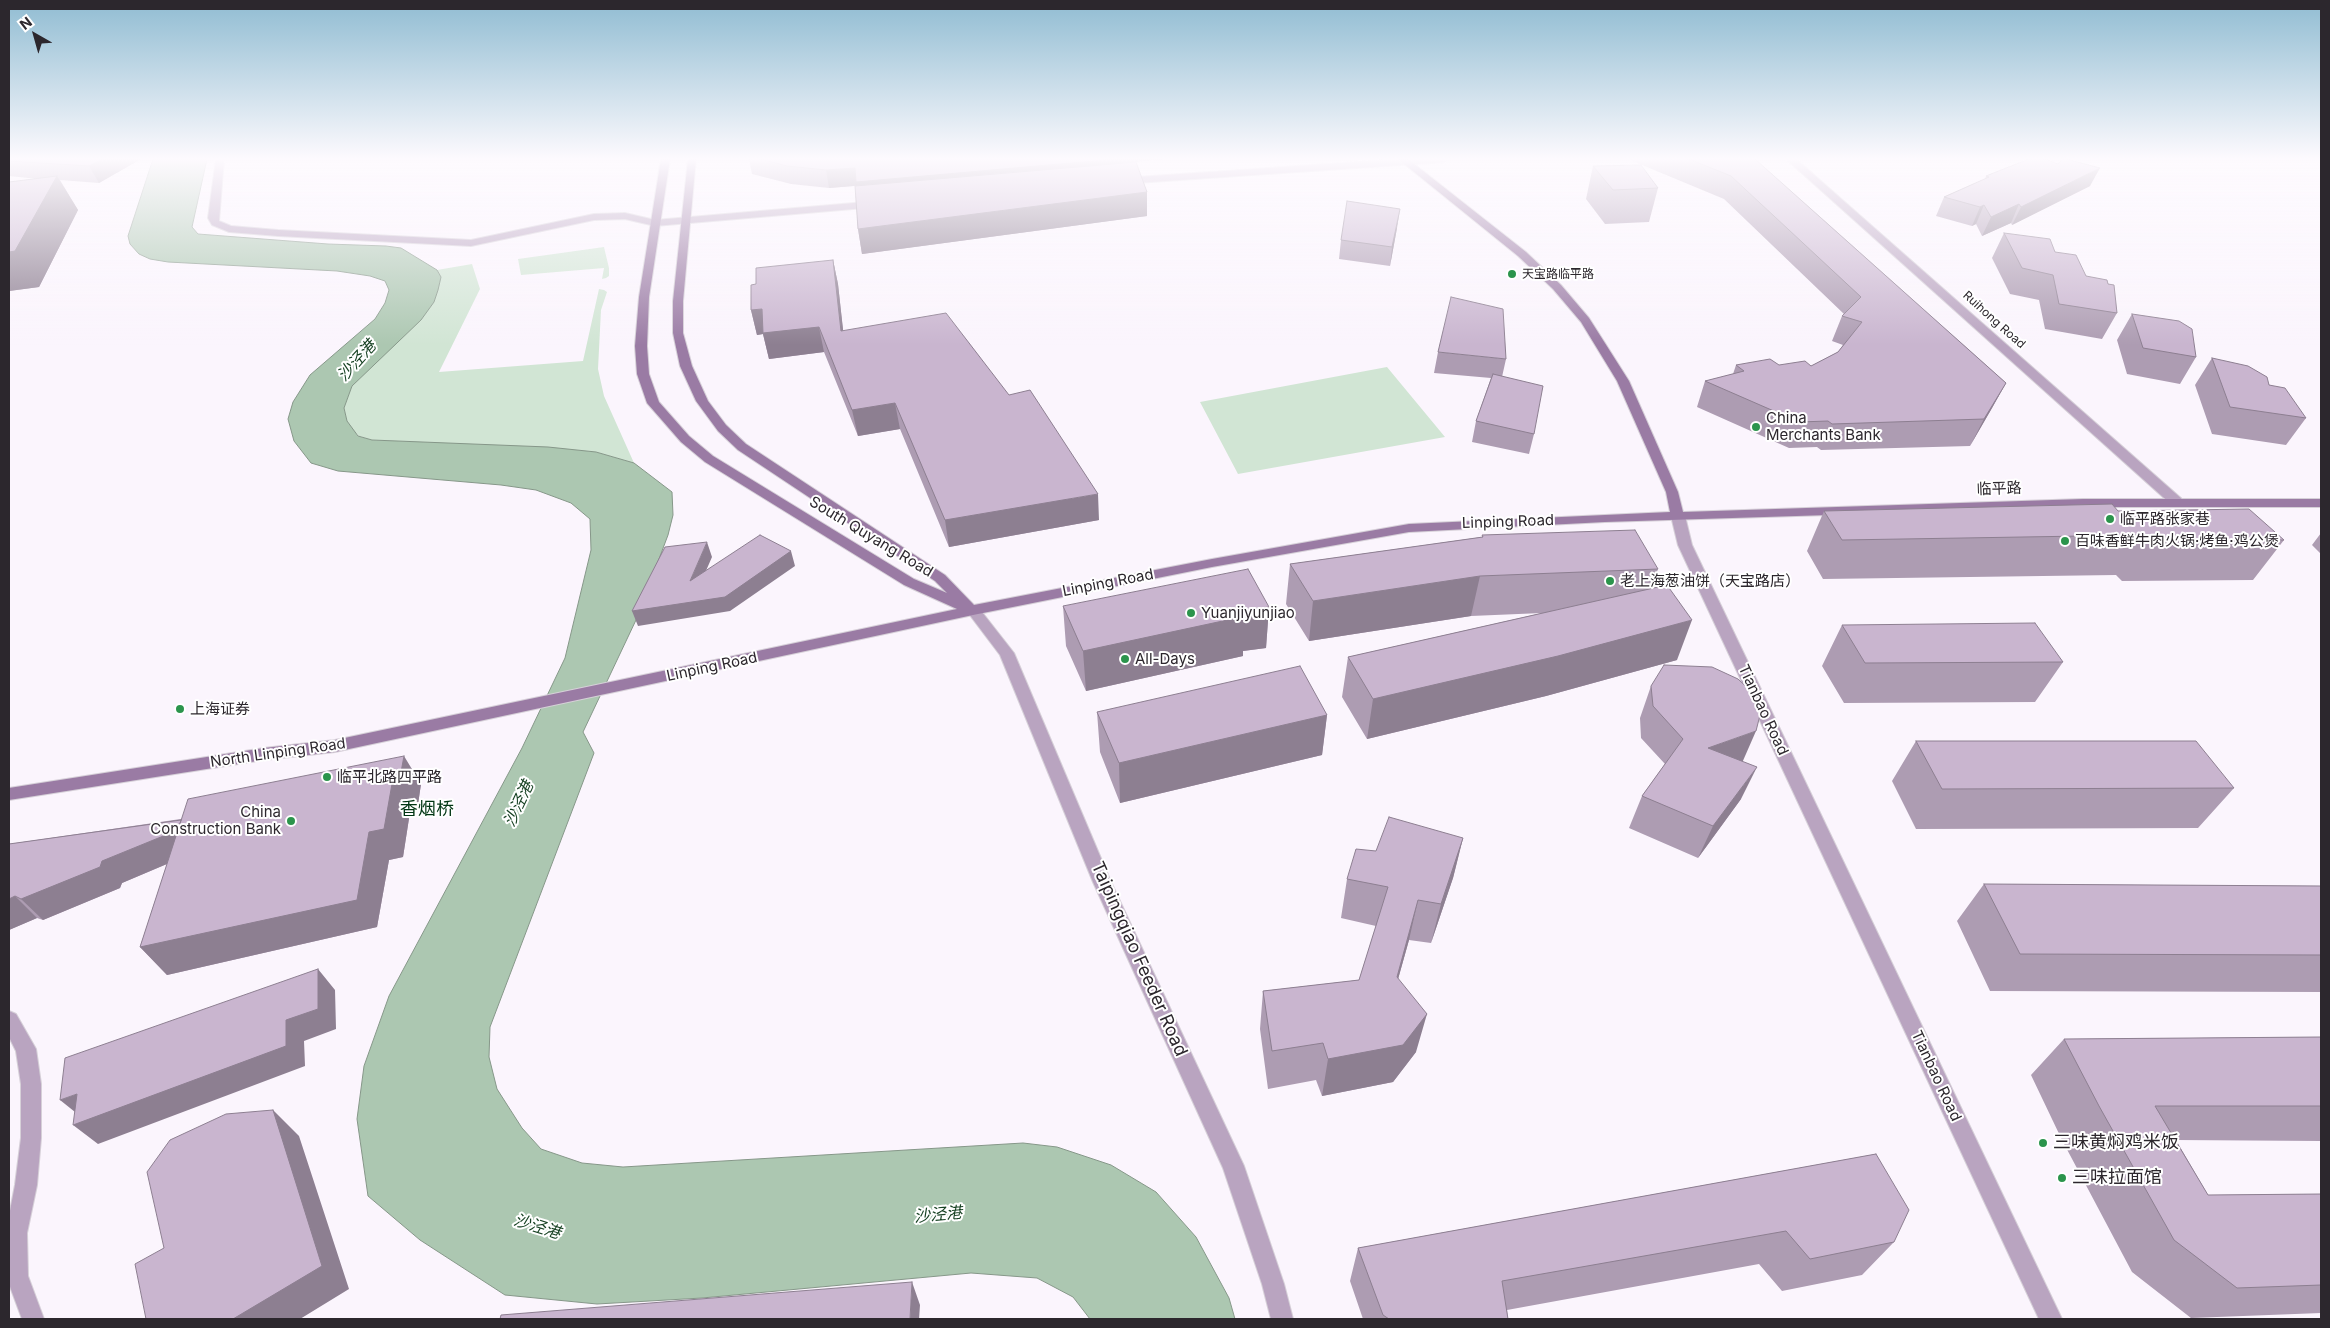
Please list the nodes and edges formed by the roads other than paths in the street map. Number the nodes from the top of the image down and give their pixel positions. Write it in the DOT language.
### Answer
graph roads {
  1 [pos="687,220"];
  2 [pos="215,221"];
  3 [pos="580,221"];
  4 [pos="646,221"];
  5 [pos="677,221"];
  6 [pos="1480,221"];
  7 [pos="1860,221"];
  8 [pos="655,223"];
  9 [pos="2178,503"];
  10 [pos="2321,503"];
  11 [pos="1678,516"];
  12 [pos="973,610"];
  13 [pos="546,702"];
  14 [pos="9,794"];
  15 [pos="9,1020"];
  16 [pos="33,1319"];
  17 [pos="1282,1319"];
  18 [pos="2051,1319"];
  1 -- 12 [label="main road, South Quyang Road"];
  2 -- 3 [label="street"];
  4 -- 8 [label="street"];
  5 -- 8 [label="street"];
  6 -- 11 [label="main road, Tianbao Road"];
  7 -- 9 [label="street, Ruihong Road"];
  8 -- 12 [label="main road, South Quyang Road"];
  9 -- 10 [label="main road, 临平路"];
  9 -- 11 [label="main road, 临平路"];
  11 -- 12 [label="main road, Linping Road"];
  11 -- 18 [label="street, Tianbao Road"];
  12 -- 13 [label="main road, Linping Road"];
  12 -- 17 [label="street, Taipingqiao Feeder Road"];
  13 -- 14 [label="main road, North Linping Road"];
  15 -- 16 [label="street"];
}
